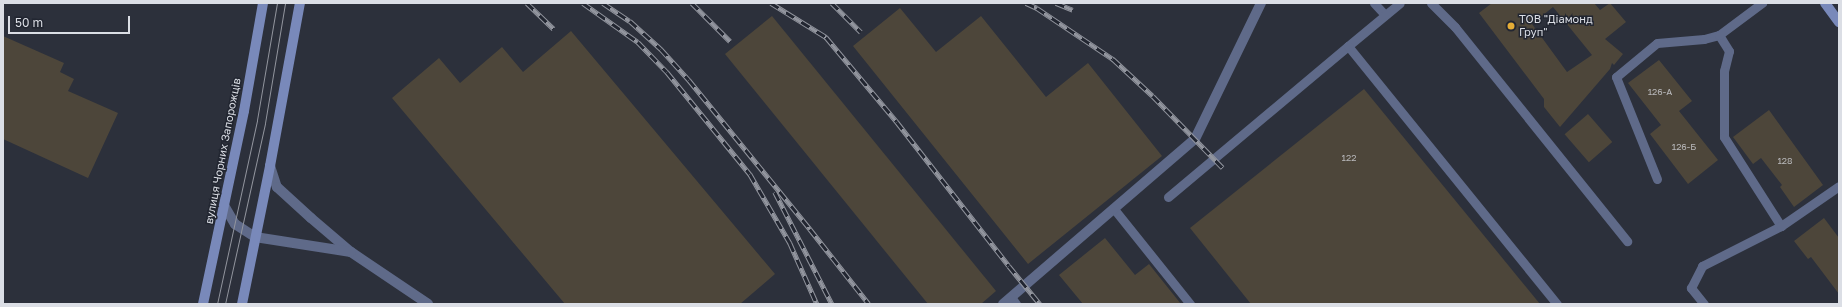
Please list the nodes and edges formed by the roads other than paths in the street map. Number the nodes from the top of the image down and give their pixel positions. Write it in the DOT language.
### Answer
graph roads {
  1 [pos="263,3"];
  2 [pos="300,3"];
  3 [pos="1262,3"];
  4 [pos="1374,3"];
  5 [pos="1400,3"];
  6 [pos="1431,3"];
  7 [pos="1762,3"];
  8 [pos="1825,3"];
  9 [pos="1385,16"];
  10 [pos="1838,19"];
  11 [pos="1719,35"];
  12 [pos="1348,46"];
  13 [pos="270,166"];
  14 [pos="1657,179"];
  15 [pos="1839,186"];
  16 [pos="1168,197"];
  17 [pos="225,207"];
  18 [pos="1114,209"];
  19 [pos="1781,226"];
  20 [pos="255,237"];
  21 [pos="1627,241"];
  22 [pos="351,252"];
  23 [pos="1010,302"];
  24 [pos="203,304"];
  25 [pos="242,304"];
  26 [pos="428,304"];
  27 [pos="1190,304"];
  28 [pos="1557,304"];
  29 [pos="1704,304"];
  1 -- 17 [label="main road, вулиця Чорних Запорожців"];
  2 -- 13 [label="main road"];
  3 -- 18 [label="street"];
  4 -- 9 [label="lane"];
  5 -- 9 [label="lane"];
  6 -- 21 [label="lane"];
  7 -- 11 [label="lane"];
  8 -- 10 [label="main road"];
  9 -- 12 [label="lane"];
  11 -- 14 [label="lane"];
  11 -- 19 [label="lane"];
  12 -- 16 [label="lane"];
  12 -- 28 [label="lane"];
  13 -- 20 [label="main road"];
  13 -- 22 [label="street"];
  15 -- 19 [label="lane"];
  17 -- 20 [label="street"];
  17 -- 24 [label="main road, вулиця Чорних Запорожців"];
  18 -- 23 [label="street"];
  18 -- 27 [label="lane"];
  19 -- 29 [label="lane"];
  20 -- 22 [label="street"];
  20 -- 25 [label="main road"];
  22 -- 26 [label="street"];
}
